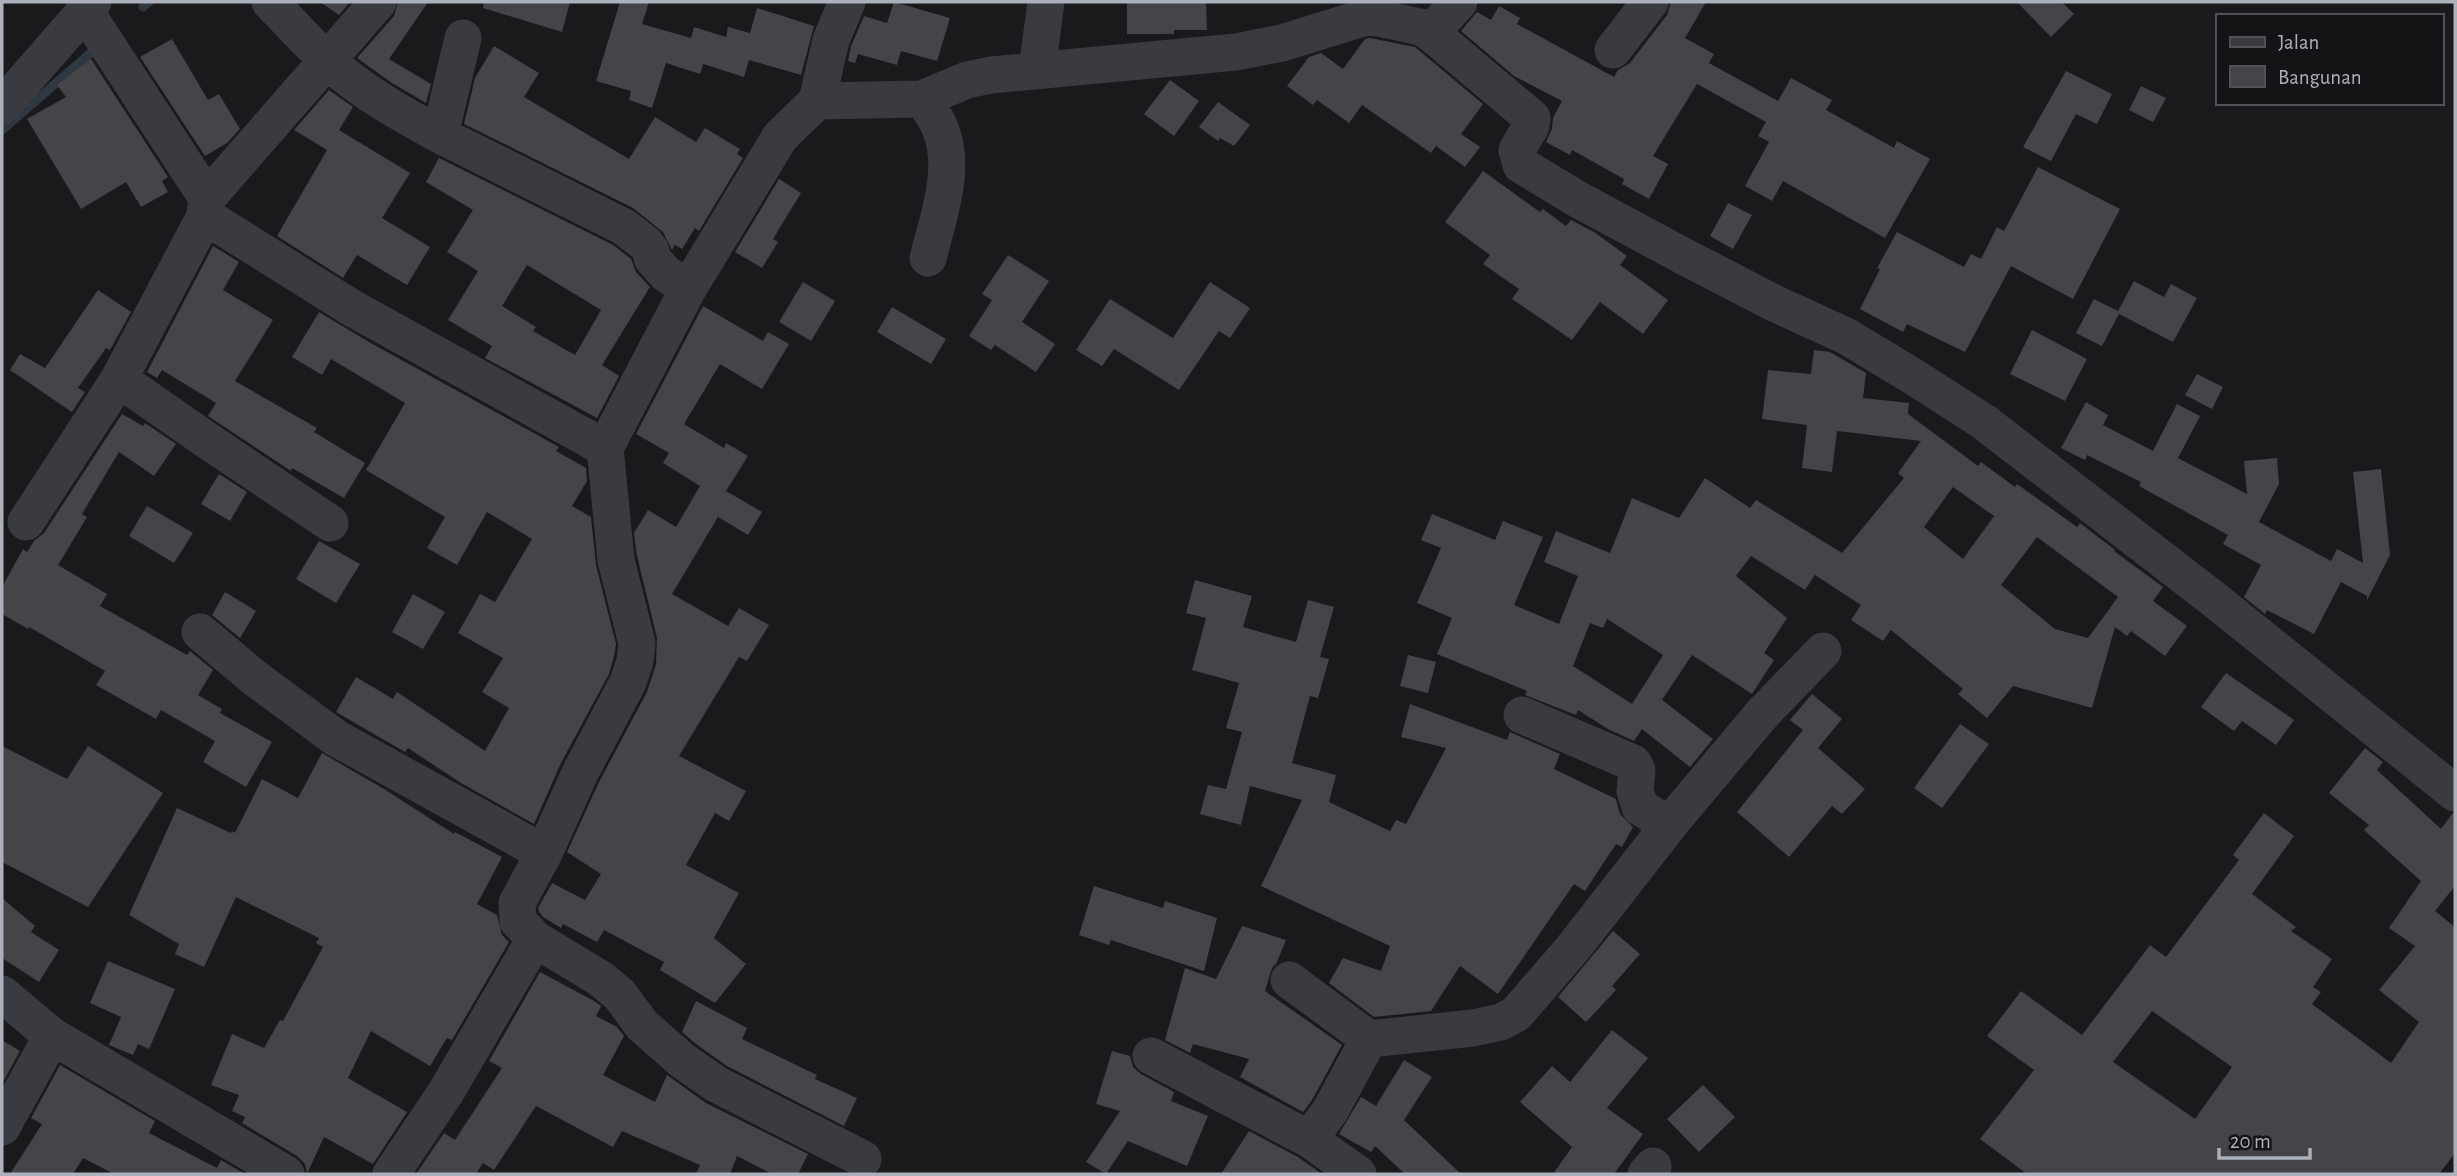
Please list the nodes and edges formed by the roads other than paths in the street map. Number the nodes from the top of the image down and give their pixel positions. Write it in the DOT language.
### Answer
graph roads {
  1 [pos="270,2"];
  2 [pos="378,2"];
  3 [pos="847,2"];
  4 [pos="1046,2"];
  5 [pos="1459,2"];
  6 [pos="1650,2"];
  7 [pos="89,6"];
  8 [pos="1369,9"];
  9 [pos="1430,33"];
  10 [pos="463,38"];
  11 [pos="1614,50"];
  12 [pos="326,60"];
  13 [pos="1037,69"];
  14 [pos="922,99"];
  15 [pos="817,101"];
  16 [pos="2,106"];
  17 [pos="440,135"];
  18 [pos="206,207"];
  19 [pos="928,258"];
  20 [pos="688,289"];
  21 [pos="119,379"];
  22 [pos="605,447"];
  23 [pos="26,522"];
  24 [pos="330,523"];
  25 [pos="200,632"];
  26 [pos="1823,651"];
  27 [pos="1522,715"];
  28 [pos="2455,793"];
  29 [pos="1669,825"];
  30 [pos="544,853"];
  31 [pos="535,939"];
  32 [pos="1289,980"];
  33 [pos="2,994"];
  34 [pos="52,1036"];
  35 [pos="1369,1040"];
  36 [pos="1151,1056"];
  37 [pos="2,1127"];
  38 [pos="1309,1139"];
  39 [pos="863,1158"];
  40 [pos="286,1174"];
  41 [pos="391,1174"];
  42 [pos="1358,1174"];
  1 -- 12 [label="street"];
  2 -- 12 [label="street"];
  3 -- 15 [label="street"];
  4 -- 13 [label="street"];
  5 -- 9 [label="street"];
  6 -- 11 [label="street"];
  7 -- 16 [label="street"];
  7 -- 18 [label="street"];
  8 -- 9 [label="street"];
  8 -- 13 [label="street"];
  9 -- 28 [label="street"];
  10 -- 17 [label="street"];
  12 -- 17 [label="street"];
  12 -- 18 [label="street"];
  13 -- 14 [label="street"];
  14 -- 15 [label="street"];
  14 -- 19 [label="street"];
  15 -- 20 [label="street"];
  17 -- 20 [label="street"];
  18 -- 21 [label="street"];
  18 -- 22 [label="street"];
  20 -- 22 [label="street"];
  21 -- 23 [label="street"];
  21 -- 24 [label="street"];
  22 -- 30 [label="street"];
  25 -- 30 [label="street"];
  26 -- 29 [label="street"];
  27 -- 29 [label="street"];
  29 -- 35 [label="street"];
  30 -- 31 [label="street"];
  31 -- 39 [label="street"];
  31 -- 41 [label="street"];
  32 -- 35 [label="street"];
  33 -- 34 [label="street"];
  34 -- 37 [label="street"];
  34 -- 40 [label="street"];
  35 -- 38 [label="street"];
  36 -- 38 [label="street"];
  38 -- 42 [label="street"];
}
